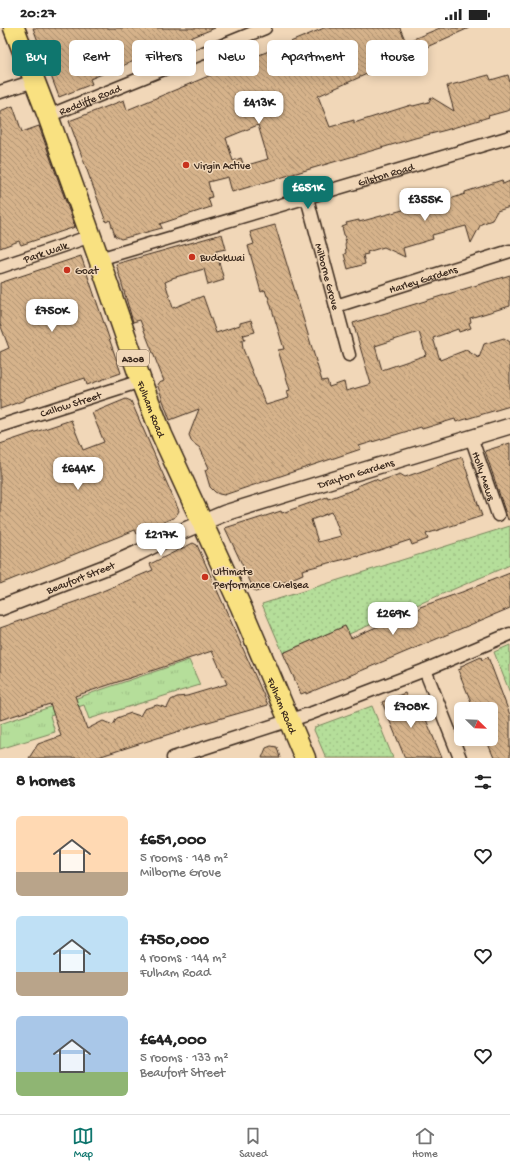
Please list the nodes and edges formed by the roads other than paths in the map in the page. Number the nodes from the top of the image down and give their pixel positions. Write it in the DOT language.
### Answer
graph roads {
  1 [pos="14,28"];
  2 [pos="265,28"];
  3 [pos="34,81"];
  4 [pos="0,92"];
  5 [pos="48,116"];
  6 [pos="510,137"];
  7 [pos="307,198"];
  8 [pos="91,236"];
  9 [pos="510,251"];
  10 [pos="99,259"];
  11 [pos="0,267"];
  12 [pos="336,306"];
  13 [pos="349,355"];
  14 [pos="141,381"];
  15 [pos="0,426"];
  16 [pos="510,426"];
  17 [pos="472,437"];
  18 [pos="498,515"];
  19 [pos="202,522"];
  20 [pos="0,608"];
  21 [pos="510,634"];
  22 [pos="425,670"];
  23 [pos="289,720"];
  24 [pos="173,758"];
  25 [pos="305,758"];
  26 [pos="460,758"];
  1 -- 3 [label="main road, Fulham Road / A308"];
  2 -- 5 [label="street, Redcliffe Road"];
  3 -- 4 [label="street"];
  3 -- 5 [label="main road, Fulham Road / A308"];
  5 -- 8 [label="main road, Fulham Road / A308"];
  6 -- 7 [label="street, Gilston Road"];
  7 -- 10 [label="street, Gilston Road"];
  7 -- 12 [label="street, Milborne Grove"];
  8 -- 10 [label="main road, Fulham Road / A308"];
  8 -- 11 [label="street, Park Walk"];
  9 -- 12 [label="street, Harley Gardens"];
  10 -- 14 [label="main road, Fulham Road / A308"];
  12 -- 13 [label="street, Milborne Grove"];
  14 -- 15 [label="street, Callow Street"];
  14 -- 19 [label="main road, Fulham Road / A308"];
  16 -- 17 [label="street, Drayton Gardens"];
  17 -- 18 [label="street, Holly Mews"];
  17 -- 19 [label="street, Drayton Gardens"];
  19 -- 20 [label="street, Beaufort Street"];
  19 -- 23 [label="main road, Fulham Road / A308"];
  21 -- 22 [label="street"];
  22 -- 23 [label="street"];
  22 -- 26 [label="street"];
  23 -- 24 [label="street"];
  23 -- 25 [label="main road, Fulham Road / A308"];
}
